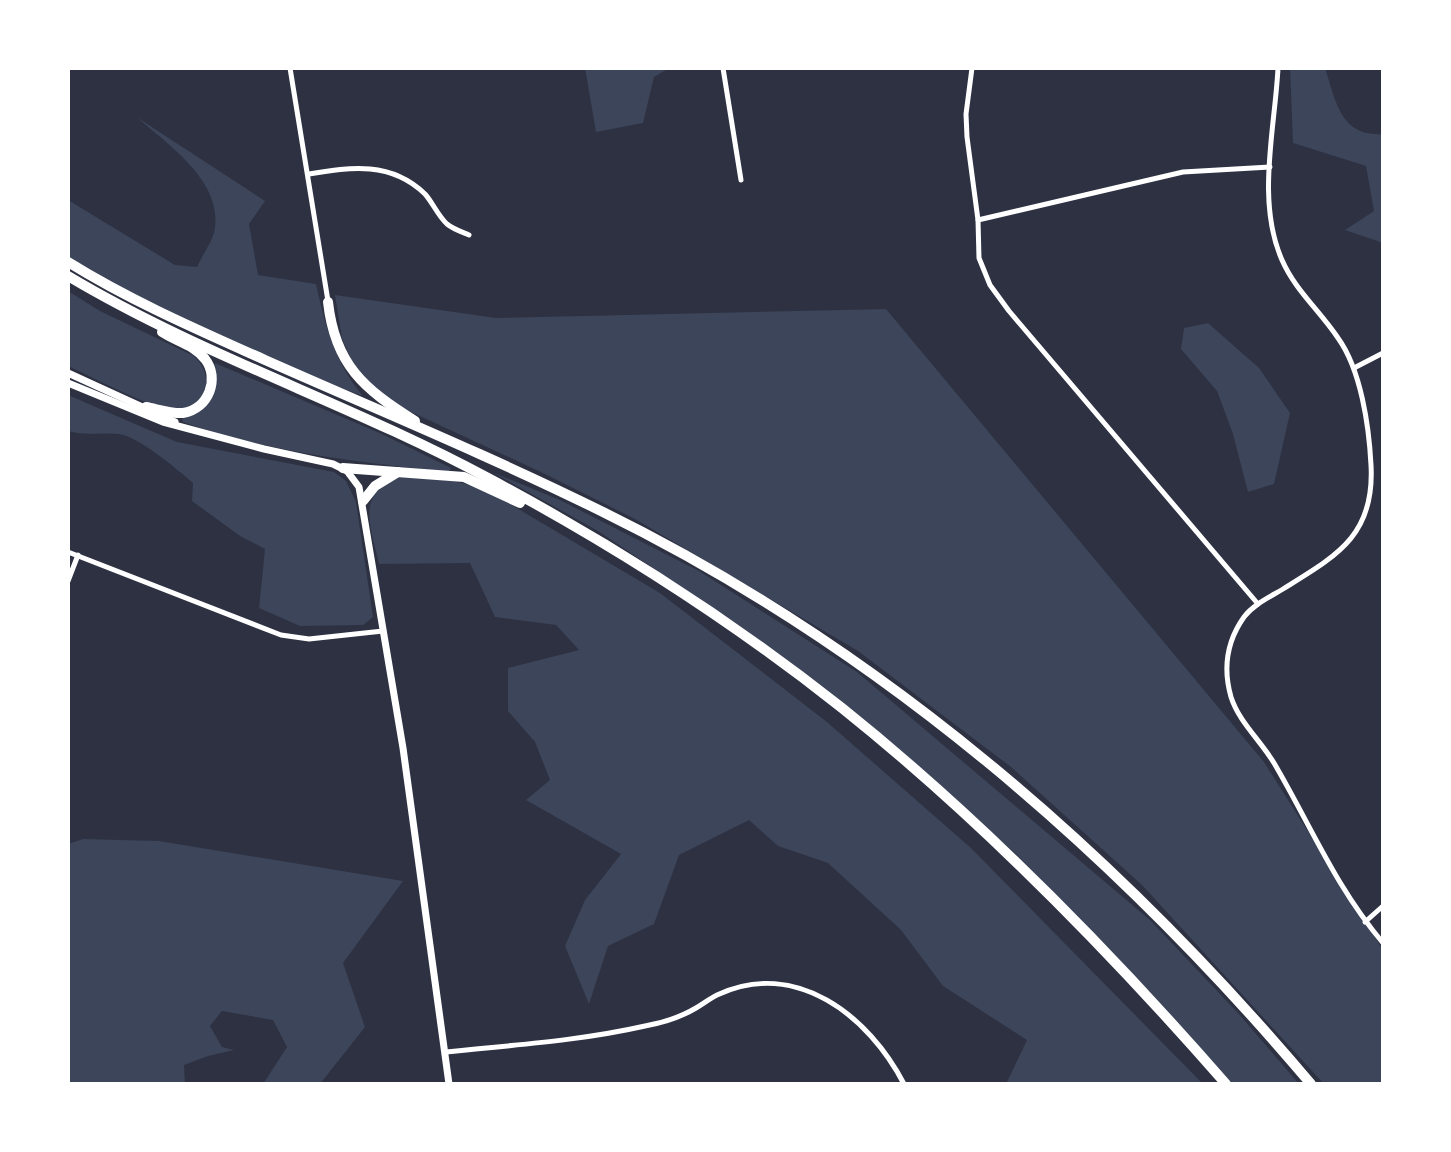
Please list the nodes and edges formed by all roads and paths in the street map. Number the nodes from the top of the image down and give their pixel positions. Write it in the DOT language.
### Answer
graph roads {
  1 [pos="290,68"];
  2 [pos="723,68"];
  3 [pos="972,68"];
  4 [pos="1278,68"];
  5 [pos="1270,167"];
  6 [pos="309,174"];
  7 [pos="741,180"];
  8 [pos="978,220"];
  9 [pos="469,235"];
  10 [pos="68,262"];
  11 [pos="68,276"];
  12 [pos="328,302"];
  13 [pos="127,309"];
  14 [pos="1383,353"];
  15 [pos="1354,368"];
  16 [pos="68,373"];
  17 [pos="68,383"];
  18 [pos="146,407"];
  19 [pos="188,428"];
  20 [pos="451,443"];
  21 [pos="343,468"];
  22 [pos="401,471"];
  23 [pos="363,501"];
  24 [pos="571,523"];
  25 [pos="68,552"];
  26 [pos="78,555"];
  27 [pos="68,581"];
  28 [pos="1258,604"];
  29 [pos="383,631"];
  30 [pos="1383,906"];
  31 [pos="1365,922"];
  32 [pos="1383,943"];
  33 [pos="446,1052"];
  34 [pos="449,1084"];
  35 [pos="904,1084"];
  36 [pos="1226,1084"];
  37 [pos="1311,1084"];
  1 -- 6 [label="street"];
  2 -- 7 [label="street"];
  3 -- 8 [label="street"];
  4 -- 5 [label="street"];
  5 -- 8 [label="street"];
  5 -- 15 [label="street"];
  6 -- 9 [label="street"];
  6 -- 12 [label="street"];
  8 -- 28 [label="street"];
  10 -- 20 [label="highway"];
  11 -- 13 [label="highway"];
  12 -- 20 [label="highway"];
  13 -- 18 [label="highway"];
  13 -- 24 [label="highway"];
  14 -- 15 [label="street"];
  15 -- 28 [label="street"];
  16 -- 18 [label="street"];
  17 -- 19 [label="street"];
  18 -- 19 [label="street"];
  19 -- 21 [label="street"];
  20 -- 37 [label="highway"];
  21 -- 22 [label="highway"];
  21 -- 23 [label="street"];
  22 -- 23 [label="highway"];
  22 -- 24 [label="highway"];
  23 -- 29 [label="street"];
  24 -- 36 [label="highway"];
  25 -- 26 [label="street"];
  26 -- 27 [label="street"];
  26 -- 29 [label="street"];
  28 -- 31 [label="street"];
  29 -- 33 [label="street"];
  30 -- 31 [label="street"];
  31 -- 32 [label="street"];
  33 -- 34 [label="street"];
  33 -- 35 [label="street"];
}
